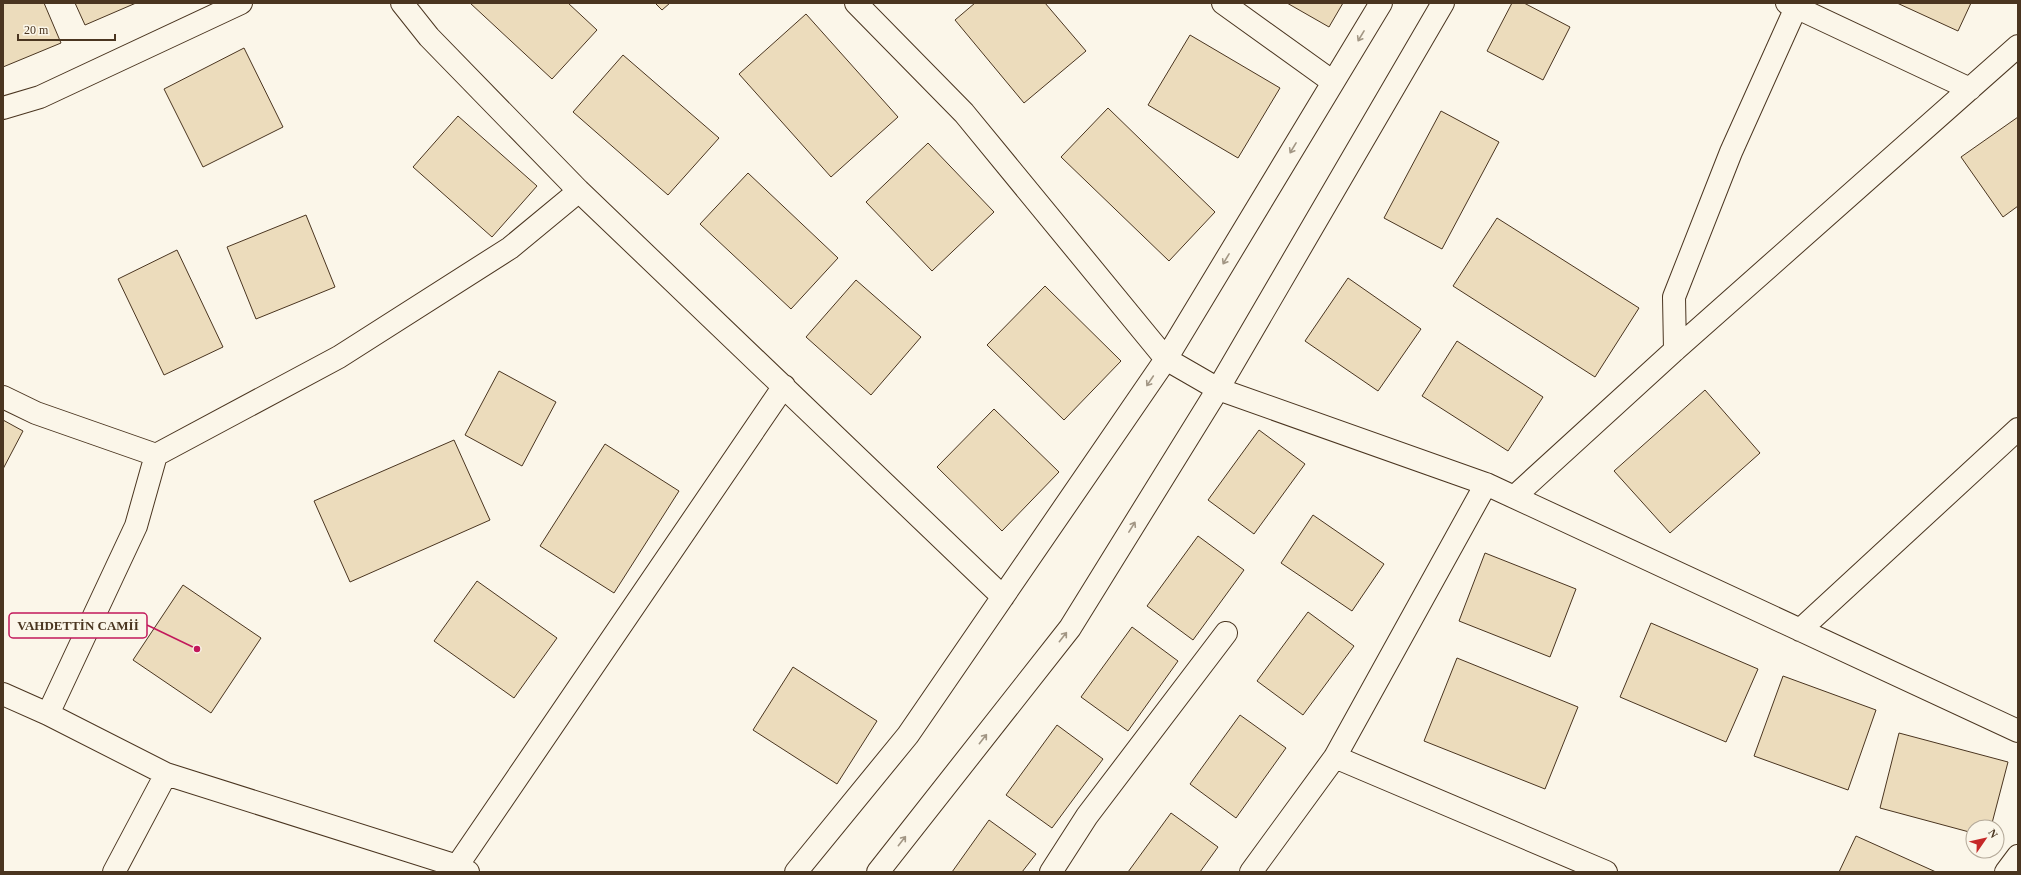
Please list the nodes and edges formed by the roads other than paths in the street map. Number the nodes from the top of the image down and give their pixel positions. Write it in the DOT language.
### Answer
graph roads {
  1 [pos="241,3"];
  2 [pos="402,3"];
  3 [pos="856,3"];
  4 [pos="1223,3"];
  5 [pos="1381,3"];
  6 [pos="1443,3"];
  7 [pos="1794,4"];
  8 [pos="2018,46"];
  9 [pos="1333,82"];
  10 [pos="1970,89"];
  11 [pos="3,108"];
  12 [pos="579,191"];
  13 [pos="1675,350"];
  14 [pos="1166,359"];
  15 [pos="784,386"];
  16 [pos="1218,389"];
  17 [pos="3,396"];
  18 [pos="2018,429"];
  19 [pos="156,455"];
  20 [pos="1486,484"];
  21 [pos="1514,497"];
  22 [pos="1003,597"];
  23 [pos="1800,630"];
  24 [pos="1226,633"];
  25 [pos="3,694"];
  26 [pos="48,714"];
  27 [pos="2018,731"];
  28 [pos="1335,757"];
  29 [pos="166,774"];
  30 [pos="2018,856"];
  31 [pos="462,869"];
  32 [pos="114,872"];
  33 [pos="796,872"];
  34 [pos="878,872"];
  35 [pos="1051,872"];
  36 [pos="1252,872"];
  37 [pos="1606,872"];
  38 [pos="2006,872"];
  1 -- 11 [label="street"];
  2 -- 12 [label="street"];
  3 -- 14 [label="street"];
  4 -- 9 [label="street"];
  5 -- 9 [label="street, one-way"];
  6 -- 16 [label="street"];
  7 -- 10 [label="street"];
  7 -- 13 [label="street"];
  8 -- 10 [label="street"];
  9 -- 14 [label="street, one-way"];
  10 -- 13 [label="street"];
  12 -- 15 [label="street"];
  12 -- 19 [label="street"];
  13 -- 21 [label="street"];
  14 -- 16 [label="street"];
  14 -- 22 [label="street, one-way"];
  15 -- 22 [label="street"];
  15 -- 31 [label="street"];
  16 -- 20 [label="street"];
  34 -- 16 [label="street, one-way"];
  17 -- 19 [label="street"];
  18 -- 23 [label="street"];
  19 -- 26 [label="street"];
  20 -- 21 [label="street"];
  20 -- 28 [label="street"];
  21 -- 23 [label="street"];
  22 -- 33 [label="street"];
  23 -- 27 [label="street"];
  24 -- 35 [label="street"];
  25 -- 26 [label="street"];
  26 -- 29 [label="street"];
  28 -- 36 [label="street"];
  28 -- 37 [label="street"];
  29 -- 31 [label="street"];
  29 -- 32 [label="street"];
  30 -- 38 [label="street"];
}
